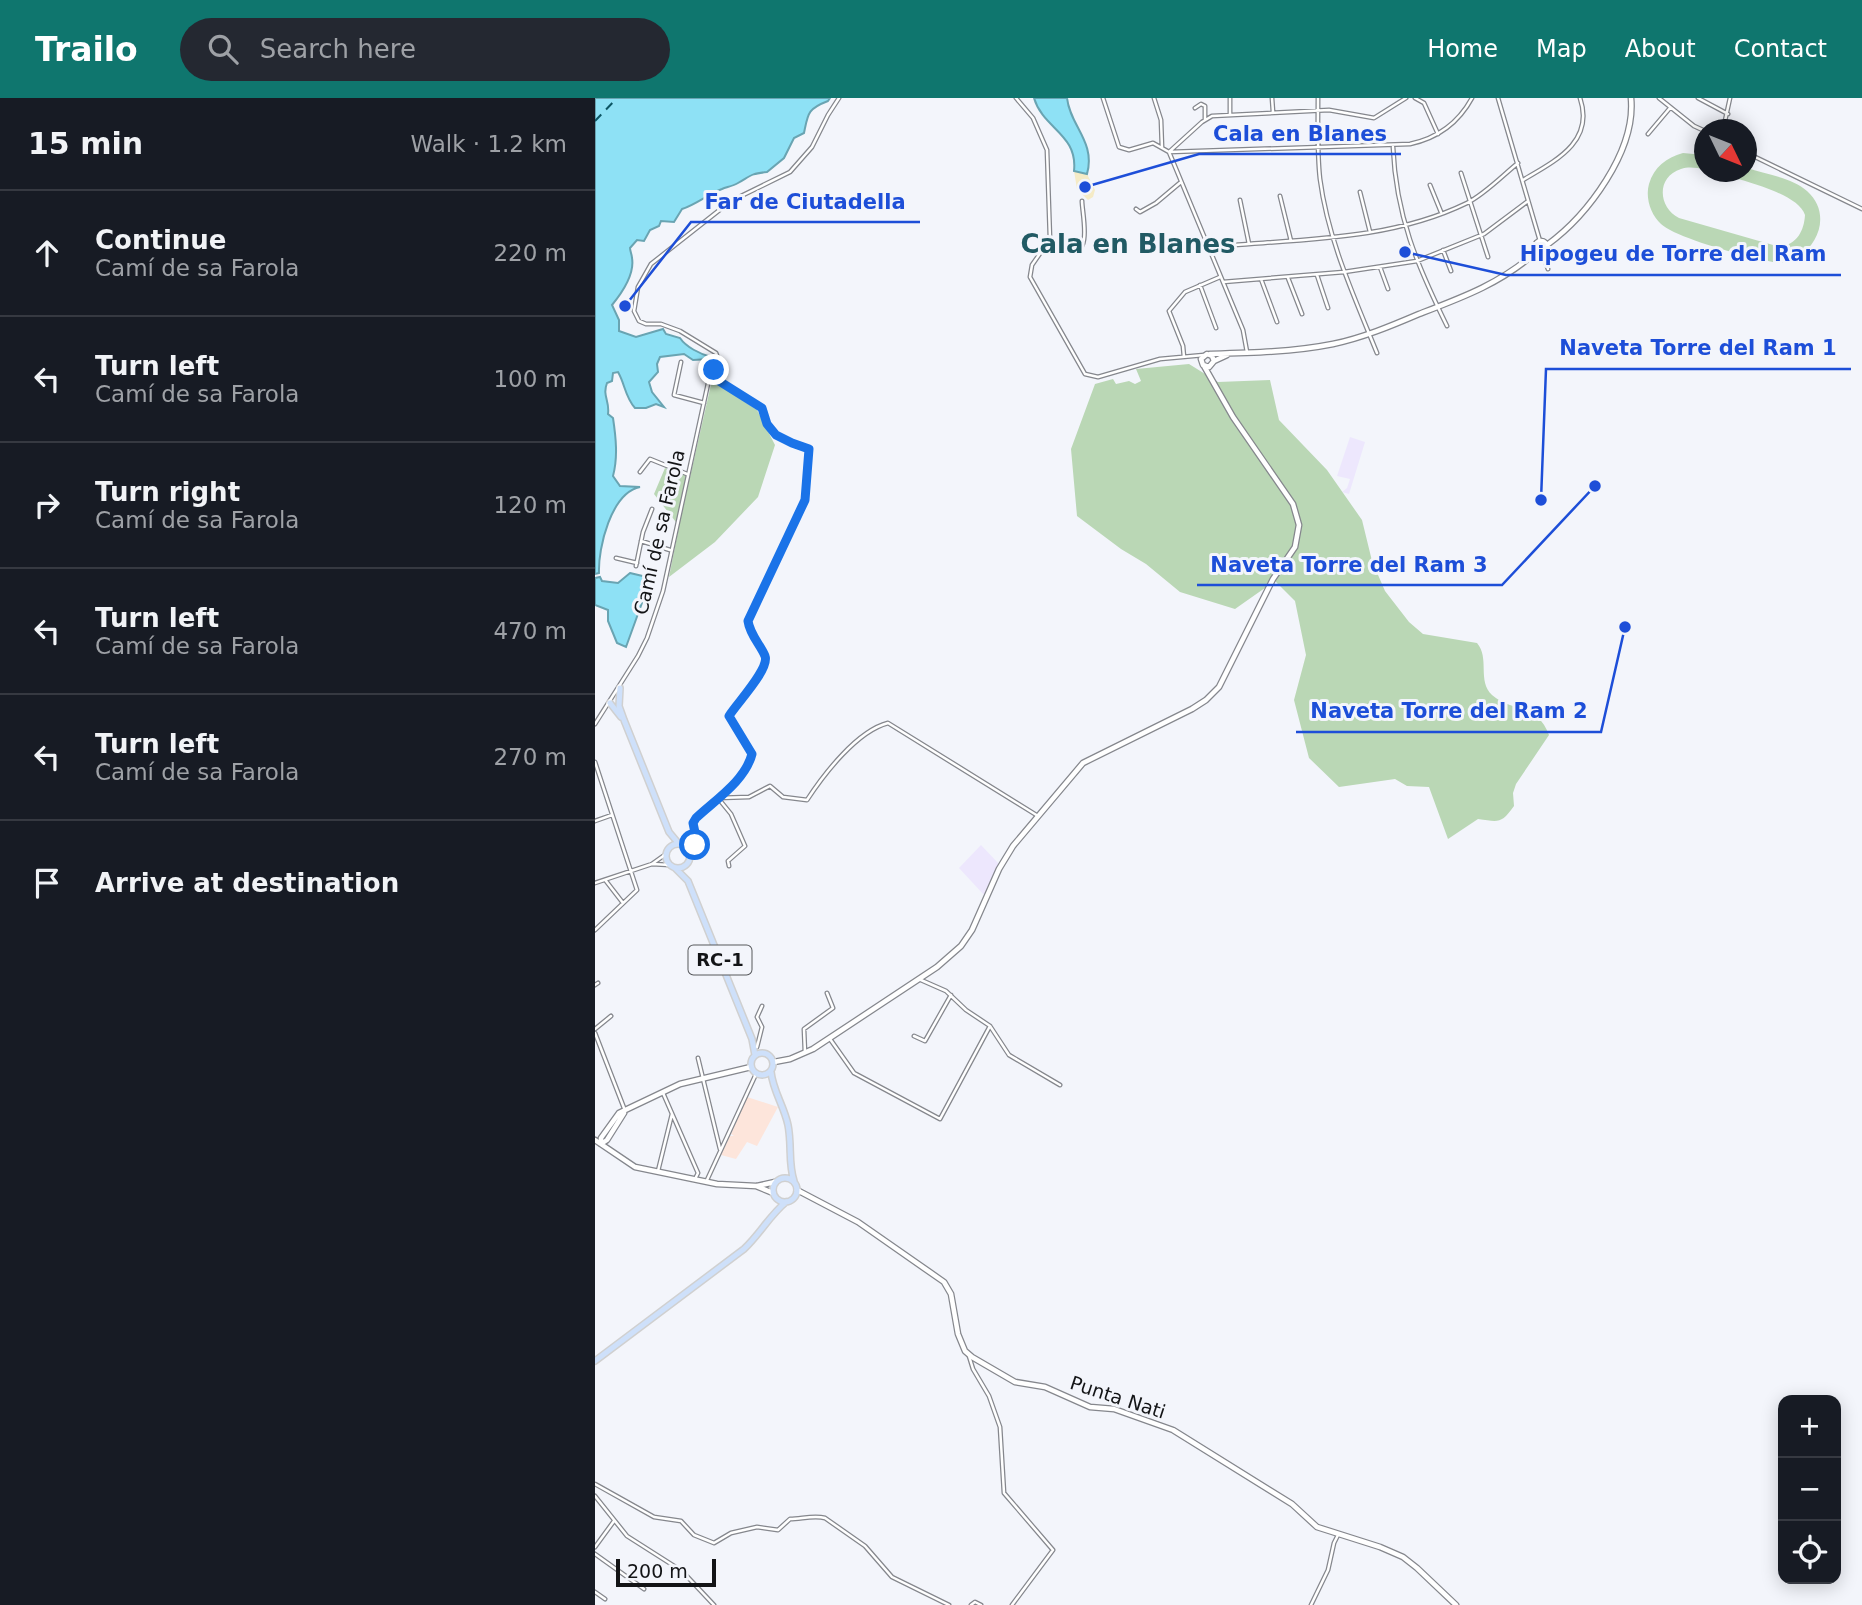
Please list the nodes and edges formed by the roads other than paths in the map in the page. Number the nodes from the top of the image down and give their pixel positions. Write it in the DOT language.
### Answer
graph roads {
  1 [pos="839,98"];
  2 [pos="1016,98"];
  3 [pos="1103,98"];
  4 [pos="1154,98"];
  5 [pos="1230,98"];
  6 [pos="1272,98"];
  7 [pos="1318,98"];
  8 [pos="1406,98"];
  9 [pos="1415,98"];
  10 [pos="1472,98"];
  11 [pos="1498,98"];
  12 [pos="1580,98"];
  13 [pos="1631,98"];
  14 [pos="1659,98"];
  15 [pos="1698,98"];
  16 [pos="1730,98"];
  17 [pos="1195,108"];
  18 [pos="1670,108"];
  19 [pos="1318,112"];
  20 [pos="1273,113"];
  21 [pos="1728,114"];
  22 [pos="1230,115"];
  23 [pos="1726,119"];
  24 [pos="1205,120"];
  25 [pos="1694,124"];
  26 [pos="1438,134"];
  27 [pos="1648,134"];
  28 [pos="1162,136"];
  29 [pos="1153,143"];
  30 [pos="1393,145"];
  31 [pos="1319,147"];
  32 [pos="1162,148"];
  33 [pos="1169,152"];
  34 [pos="1757,158"];
  35 [pos="1518,163"];
  36 [pos="1461,173"];
  37 [pos="1523,180"];
  38 [pos="1181,182"];
  39 [pos="1430,185"];
  40 [pos="1360,192"];
  41 [pos="1280,195"];
  42 [pos="1240,200"];
  43 [pos="1081,201"];
  44 [pos="1528,201"];
  45 [pos="1469,202"];
  46 [pos="1136,209"];
  47 [pos="1862,209"];
  48 [pos="1441,212"];
  49 [pos="1405,226"];
  50 [pos="1370,232"];
  51 [pos="1480,236"];
  52 [pos="1332,237"];
  53 [pos="1050,239"];
  54 [pos="1291,241"];
  55 [pos="1541,241"];
  56 [pos="1249,244"];
  57 [pos="1547,245"];
  58 [pos="1208,247"];
  59 [pos="1443,250"];
  60 [pos="1539,253"];
  61 [pos="1488,257"];
  62 [pos="1416,261"];
  63 [pos="1380,267"];
  64 [pos="1548,270"];
  65 [pos="1451,271"];
  66 [pos="1344,272"];
  67 [pos="1317,275"];
  68 [pos="1220,276"];
  69 [pos="1287,277"];
  70 [pos="1261,279"];
  71 [pos="1223,282"];
  72 [pos="1200,285"];
  73 [pos="1388,289"];
  74 [pos="1438,307"];
  75 [pos="1328,308"];
  76 [pos="1302,314"];
  77 [pos="1277,322"];
  78 [pos="1447,326"];
  79 [pos="1216,328"];
  80 [pos="1369,333"];
  81 [pos="1247,352"];
  82 [pos="1377,353"];
  83 [pos="1231,354"];
  84 [pos="1207,355"];
  85 [pos="1186,357"];
  86 [pos="681,362"];
  87 [pos="1213,362"];
  88 [pos="1202,364"];
  89 [pos="711,376"];
  90 [pos="1212,379"];
  91 [pos="704,402"];
  92 [pos="640,472"];
  93 [pos="687,474"];
  94 [pos="652,509"];
  95 [pos="641,541"];
  96 [pos="670,550"];
  97 [pos="616,558"];
  98 [pos="620,688"];
  99 [pos="610,704"];
  100 [pos="617,709"];
  101 [pos="603,712"];
  102 [pos="596,719"];
  103 [pos="595,724"];
  104 [pos="595,762"];
  105 [pos="718,798"];
  106 [pos="612,815"];
  107 [pos="1038,816"];
  108 [pos="595,821"];
  109 [pos="669,832"];
  110 [pos="682,845"];
  111 [pos="695,845"];
  112 [pos="667,852"];
  113 [pos="690,858"];
  114 [pos="652,864"];
  115 [pos="729,866"];
  116 [pos="673,867"];
  117 [pos="631,871"];
  118 [pos="605,880"];
  119 [pos="688,881"];
  120 [pos="595,883"];
  121 [pos="623,904"];
  122 [pos="595,930"];
  123 [pos="919,979"];
  124 [pos="827,993"];
  125 [pos="951,995"];
  126 [pos="762,1006"];
  127 [pos="611,1016"];
  128 [pos="990,1026"];
  129 [pos="595,1031"];
  130 [pos="914,1036"];
  131 [pos="829,1038"];
  132 [pos="752,1039"];
  133 [pos="757,1047"];
  134 [pos="764,1053"];
  135 [pos="805,1053"];
  136 [pos="755,1055"];
  137 [pos="698,1058"];
  138 [pos="773,1062"];
  139 [pos="751,1066"];
  140 [pos="771,1072"];
  141 [pos="757,1074"];
  142 [pos="702,1079"];
  143 [pos="1060,1085"];
  144 [pos="773,1086"];
  145 [pos="663,1093"];
  146 [pos="622,1113"];
  147 [pos="672,1114"];
  148 [pos="668,1129"];
  149 [pos="678,1129"];
  150 [pos="599,1141"];
  151 [pos="720,1149"];
  152 [pos="789,1166"];
  153 [pos="658,1171"];
  154 [pos="698,1174"];
  155 [pos="782,1178"];
  156 [pos="707,1179"];
  157 [pos="694,1180"];
  158 [pos="794,1181"];
  159 [pos="775,1182"];
  160 [pos="756,1186"];
  161 [pos="796,1193"];
  162 [pos="773,1194"];
  163 [pos="786,1202"];
  164 [pos="775,1212"];
  165 [pos="969,1356"];
  166 [pos="595,1361"];
  167 [pos="595,1484"];
  168 [pos="595,1496"];
  169 [pos="614,1521"];
  170 [pos="1338,1535"];
  171 [pos="595,1547"];
  172 [pos="595,1554"];
  173 [pos="644,1589"];
  174 [pos="595,1592"];
  175 [pos="605,1599"];
  176 [pos="714,1605"];
  177 [pos="949,1605"];
  178 [pos="971,1605"];
  179 [pos="981,1605"];
  180 [pos="1012,1605"];
  181 [pos="1311,1605"];
  182 [pos="1456,1605"];
  1 -- 89 [label="street, Camí de sa Farola"];
  2 -- 53 [label="street"];
  3 -- 29 [label="street"];
  4 -- 28 [label="street"];
  5 -- 22 [label="street"];
  6 -- 20 [label="street"];
  7 -- 19 [label="street"];
  8 -- 19 [label="street"];
  9 -- 26 [label="street"];
  10 -- 26 [label="street"];
  11 -- 35 [label="street"];
  12 -- 37 [label="street"];
  13 -- 57 [label="street"];
  14 -- 18 [label="street"];
  15 -- 21 [label="street"];
  16 -- 21 [label="street"];
  17 -- 24 [label="street"];
  18 -- 25 [label="street"];
  18 -- 27 [label="street"];
  19 -- 20 [label="street"];
  19 -- 31 [label="street"];
  20 -- 22 [label="street"];
  21 -- 23 [label="street"];
  22 -- 24 [label="street"];
  24 -- 33 [label="street"];
  26 -- 30 [label="street"];
  28 -- 29 [label="street"];
  28 -- 32 [label="street"];
  29 -- 32 [label="street"];
  30 -- 31 [label="street"];
  30 -- 49 [label="street"];
  31 -- 33 [label="street"];
  31 -- 52 [label="street"];
  32 -- 33 [label="street"];
  33 -- 38 [label="street"];
  34 -- 47 [label="street"];
  35 -- 37 [label="street"];
  35 -- 45 [label="street"];
  36 -- 45 [label="street"];
  37 -- 44 [label="street"];
  38 -- 46 [label="street"];
  38 -- 58 [label="street"];
  39 -- 48 [label="street"];
  40 -- 50 [label="street"];
  41 -- 54 [label="street"];
  42 -- 56 [label="street"];
  43 -- 53 [label="street"];
  44 -- 51 [label="street"];
  44 -- 55 [label="street"];
  45 -- 48 [label="street"];
  45 -- 51 [label="street"];
  48 -- 49 [label="street"];
  49 -- 50 [label="street"];
  49 -- 62 [label="street"];
  50 -- 52 [label="street"];
  51 -- 59 [label="street"];
  51 -- 61 [label="street"];
  52 -- 54 [label="street"];
  52 -- 66 [label="street"];
  53 -- 85 [label="street"];
  54 -- 56 [label="street"];
  55 -- 57 [label="street"];
  55 -- 60 [label="street"];
  56 -- 58 [label="street"];
  57 -- 60 [label="street"];
  58 -- 68 [label="street"];
  59 -- 62 [label="street"];
  59 -- 65 [label="street"];
  60 -- 64 [label="street"];
  60 -- 74 [label="street"];
  62 -- 63 [label="street"];
  62 -- 74 [label="street"];
  63 -- 66 [label="street"];
  63 -- 73 [label="street"];
  66 -- 67 [label="street"];
  66 -- 80 [label="street"];
  67 -- 69 [label="street"];
  67 -- 75 [label="street"];
  68 -- 71 [label="street"];
  68 -- 72 [label="street"];
  69 -- 70 [label="street"];
  69 -- 76 [label="street"];
  70 -- 71 [label="street"];
  70 -- 77 [label="street"];
  71 -- 81 [label="street"];
  72 -- 79 [label="street"];
  72 -- 85 [label="street"];
  74 -- 78 [label="street"];
  74 -- 80 [label="street"];
  80 -- 81 [label="street"];
  80 -- 82 [label="street"];
  81 -- 83 [label="street"];
  83 -- 84 [label="street"];
  83 -- 87 [label="street"];
  84 -- 85 [label="street"];
  84 -- 87 [label="street"];
  84 -- 88 [label="street"];
  85 -- 88 [label="street"];
  86 -- 91 [label="street"];
  87 -- 88 [label="street"];
  87 -- 90 [label="street"];
  88 -- 90 [label="street"];
  89 -- 91 [label="street, Camí de sa Farola"];
  89 -- 105 [label="street"];
  90 -- 107 [label="street"];
  91 -- 93 [label="street, Camí de sa Farola"];
  92 -- 93 [label="street"];
  93 -- 96 [label="street, Camí de sa Farola"];
  94 -- 95 [label="street"];
  95 -- 96 [label="street"];
  95 -- 97 [label="street"];
  96 -- 98 [label="street, Camí de sa Farola"];
  98 -- 99 [label="street, Camí de sa Farola"];
  98 -- 100 [label="main road"];
  99 -- 100 [label="main road, RC-1"];
  99 -- 101 [label="street, Camí de sa Farola"];
  100 -- 101 [label="main road"];
  100 -- 109 [label="main road, RC-1"];
  101 -- 102 [label="street, Camí de sa Farola"];
  102 -- 103 [label="street, Camí de sa Farola"];
  104 -- 106 [label="street"];
  105 -- 107 [label="street"];
  105 -- 111 [label="street"];
  105 -- 115 [label="street"];
  106 -- 108 [label="street"];
  106 -- 117 [label="street"];
  107 -- 123 [label="street"];
  109 -- 110 [label="main road, RC-1"];
  109 -- 112 [label="main road, RC-1"];
  110 -- 111 [label="street"];
  110 -- 112 [label="main road"];
  110 -- 113 [label="main road, RC-1"];
  111 -- 113 [label="street"];
  112 -- 114 [label="street"];
  112 -- 116 [label="main road, RC-1"];
  113 -- 116 [label="main road"];
  113 -- 119 [label="main road, RC-1"];
  114 -- 116 [label="street"];
  114 -- 117 [label="street"];
  116 -- 119 [label="main road, RC-1"];
  117 -- 118 [label="street"];
  117 -- 121 [label="street"];
  118 -- 120 [label="street"];
  118 -- 121 [label="street"];
  119 -- 132 [label="main road, RC-1"];
  121 -- 122 [label="street"];
  123 -- 125 [label="street"];
  123 -- 131 [label="street"];
  124 -- 135 [label="street"];
  125 -- 128 [label="street"];
  125 -- 130 [label="street"];
  126 -- 133 [label="street"];
  127 -- 129 [label="street"];
  128 -- 131 [label="street"];
  128 -- 143 [label="street"];
  129 -- 146 [label="street"];
  131 -- 135 [label="street"];
  132 -- 133 [label="main road, RC-1"];
  132 -- 136 [label="main road, RC-1"];
  133 -- 134 [label="main road, RC-1"];
  134 -- 136 [label="main road"];
  134 -- 138 [label="main road, RC-1"];
  135 -- 138 [label="street"];
  136 -- 139 [label="main road"];
  137 -- 142 [label="street"];
  138 -- 140 [label="main road"];
  139 -- 141 [label="main road"];
  139 -- 142 [label="street"];
  140 -- 141 [label="main road"];
  140 -- 144 [label="main road"];
  141 -- 144 [label="main road"];
  141 -- 151 [label="street"];
  142 -- 145 [label="street"];
  142 -- 151 [label="street"];
  144 -- 152 [label="main road"];
  145 -- 146 [label="street"];
  145 -- 147 [label="street"];
  146 -- 150 [label="street"];
  147 -- 148 [label="street"];
  147 -- 149 [label="street"];
  148 -- 149 [label="street"];
  148 -- 153 [label="street"];
  149 -- 154 [label="street"];
  150 -- 153 [label="street"];
  151 -- 156 [label="street"];
  152 -- 155 [label="main road"];
  152 -- 158 [label="main road"];
  153 -- 157 [label="street"];
  154 -- 156 [label="street"];
  154 -- 157 [label="street"];
  155 -- 158 [label="main road"];
  155 -- 159 [label="main road"];
  156 -- 157 [label="street"];
  156 -- 160 [label="street"];
  158 -- 161 [label="main road"];
  159 -- 160 [label="street"];
  159 -- 162 [label="main road"];
  160 -- 162 [label="street"];
  161 -- 163 [label="main road"];
  161 -- 165 [label="street"];
  162 -- 163 [label="main road"];
  162 -- 164 [label="main road"];
  163 -- 164 [label="main road"];
  164 -- 166 [label="main road"];
  165 -- 170 [label="street, Punta Nati"];
  165 -- 180 [label="street"];
  167 -- 177 [label="street"];
  168 -- 169 [label="street"];
  169 -- 171 [label="street"];
  169 -- 176 [label="street"];
  170 -- 181 [label="street"];
  170 -- 182 [label="street, Punta Nati"];
  172 -- 173 [label="street"];
  174 -- 175 [label="street"];
  178 -- 179 [label="street"];
}
